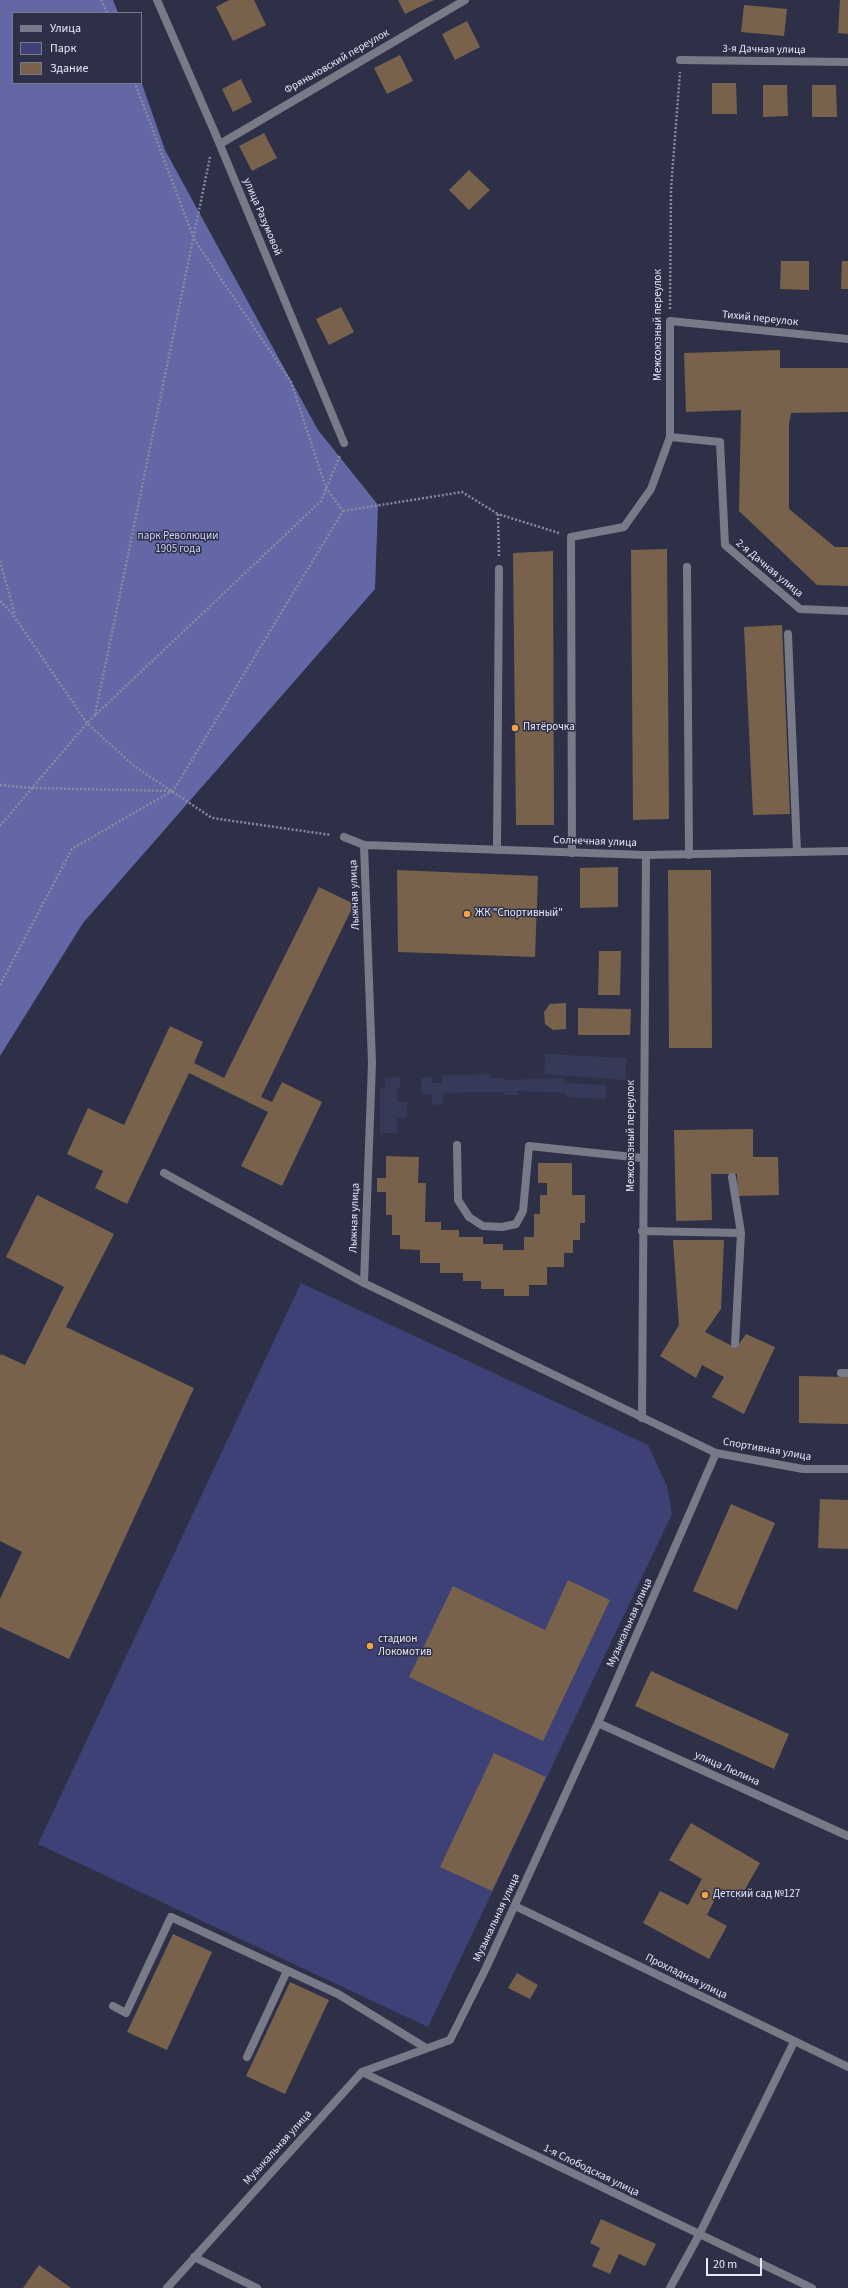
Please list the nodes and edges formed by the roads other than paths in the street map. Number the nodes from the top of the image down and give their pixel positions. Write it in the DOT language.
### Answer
graph roads {
  1 [pos="157,0"];
  2 [pos="465,0"];
  3 [pos="680,60"];
  4 [pos="848,62"];
  5 [pos="220,144"];
  6 [pos="670,322"];
  7 [pos="848,339"];
  8 [pos="670,437"];
  9 [pos="344,443"];
  10 [pos="687,567"];
  11 [pos="499,569"];
  12 [pos="848,611"];
  13 [pos="788,634"];
  14 [pos="344,837"];
  15 [pos="364,845"];
  16 [pos="497,850"];
  17 [pos="848,851"];
  18 [pos="572,852"];
  19 [pos="797,852"];
  20 [pos="689,854"];
  21 [pos="646,855"];
  22 [pos="457,1145"];
  23 [pos="642,1158"];
  24 [pos="164,1173"];
  25 [pos="732,1177"];
  26 [pos="642,1231"];
  27 [pos="741,1233"];
  28 [pos="364,1283"];
  29 [pos="735,1344"];
  30 [pos="642,1418"];
  31 [pos="716,1453"];
  32 [pos="848,1469"];
  33 [pos="598,1723"];
  34 [pos="848,1836"];
  35 [pos="515,1906"];
  36 [pos="287,1971"];
  37 [pos="113,2006"];
  38 [pos="794,2042"];
  39 [pos="426,2048"];
  40 [pos="247,2057"];
  41 [pos="848,2067"];
  42 [pos="362,2072"];
  43 [pos="699,2235"];
  44 [pos="194,2258"];
  45 [pos="167,2288"];
  46 [pos="257,2288"];
  47 [pos="670,2288"];
  48 [pos="812,2288"];
  1 -- 5 [label="street, улица Разумовой"];
  2 -- 5 [label="street, Фряньковский переулок"];
  3 -- 4 [label="street, 3-я Дачная улица"];
  5 -- 9 [label="street, улица Разумовой"];
  6 -- 7 [label="street, Тихий переулок"];
  6 -- 8 [label="street, Межсоюзный переулок"];
  8 -- 12 [label="street, 2-я Дачная улица"];
  8 -- 18 [label="street"];
  10 -- 20 [label="street"];
  11 -- 16 [label="street"];
  13 -- 19 [label="street"];
  14 -- 15 [label="street, Солнечная улица"];
  15 -- 16 [label="street, Солнечная улица"];
  15 -- 28 [label="street, Лыжная улица"];
  16 -- 18 [label="street, Солнечная улица"];
  17 -- 19 [label="street, Солнечная улица"];
  18 -- 21 [label="street, Солнечная улица"];
  19 -- 20 [label="street, Солнечная улица"];
  20 -- 21 [label="street, Солнечная улица"];
  21 -- 23 [label="street, Межсоюзный переулок"];
  22 -- 23 [label="street"];
  23 -- 26 [label="street, Межсоюзный переулок"];
  24 -- 28 [label="street"];
  25 -- 27 [label="street"];
  26 -- 27 [label="street"];
  26 -- 30 [label="street, Межсоюзный переулок"];
  27 -- 29 [label="street"];
  28 -- 30 [label="street"];
  30 -- 31 [label="street, Спортивная улица"];
  31 -- 32 [label="street, Спортивная улица"];
  31 -- 33 [label="street, Музыкальная улица"];
  33 -- 34 [label="street, улица Люлина"];
  33 -- 35 [label="street, Музыкальная улица"];
  35 -- 38 [label="street, Прохладная улица"];
  35 -- 39 [label="street, Музыкальная улица"];
  36 -- 37 [label="street"];
  36 -- 39 [label="street"];
  36 -- 40 [label="street"];
  38 -- 41 [label="street, Прохладная улица"];
  38 -- 43 [label="street"];
  39 -- 42 [label="street, Музыкальная улица"];
  42 -- 43 [label="street, 1-я Слободская улица"];
  42 -- 44 [label="street, Музыкальная улица"];
  43 -- 47 [label="street"];
  43 -- 48 [label="street, 1-я Слободская улица"];
  44 -- 45 [label="street, Музыкальная улица"];
  44 -- 46 [label="street"];
}
